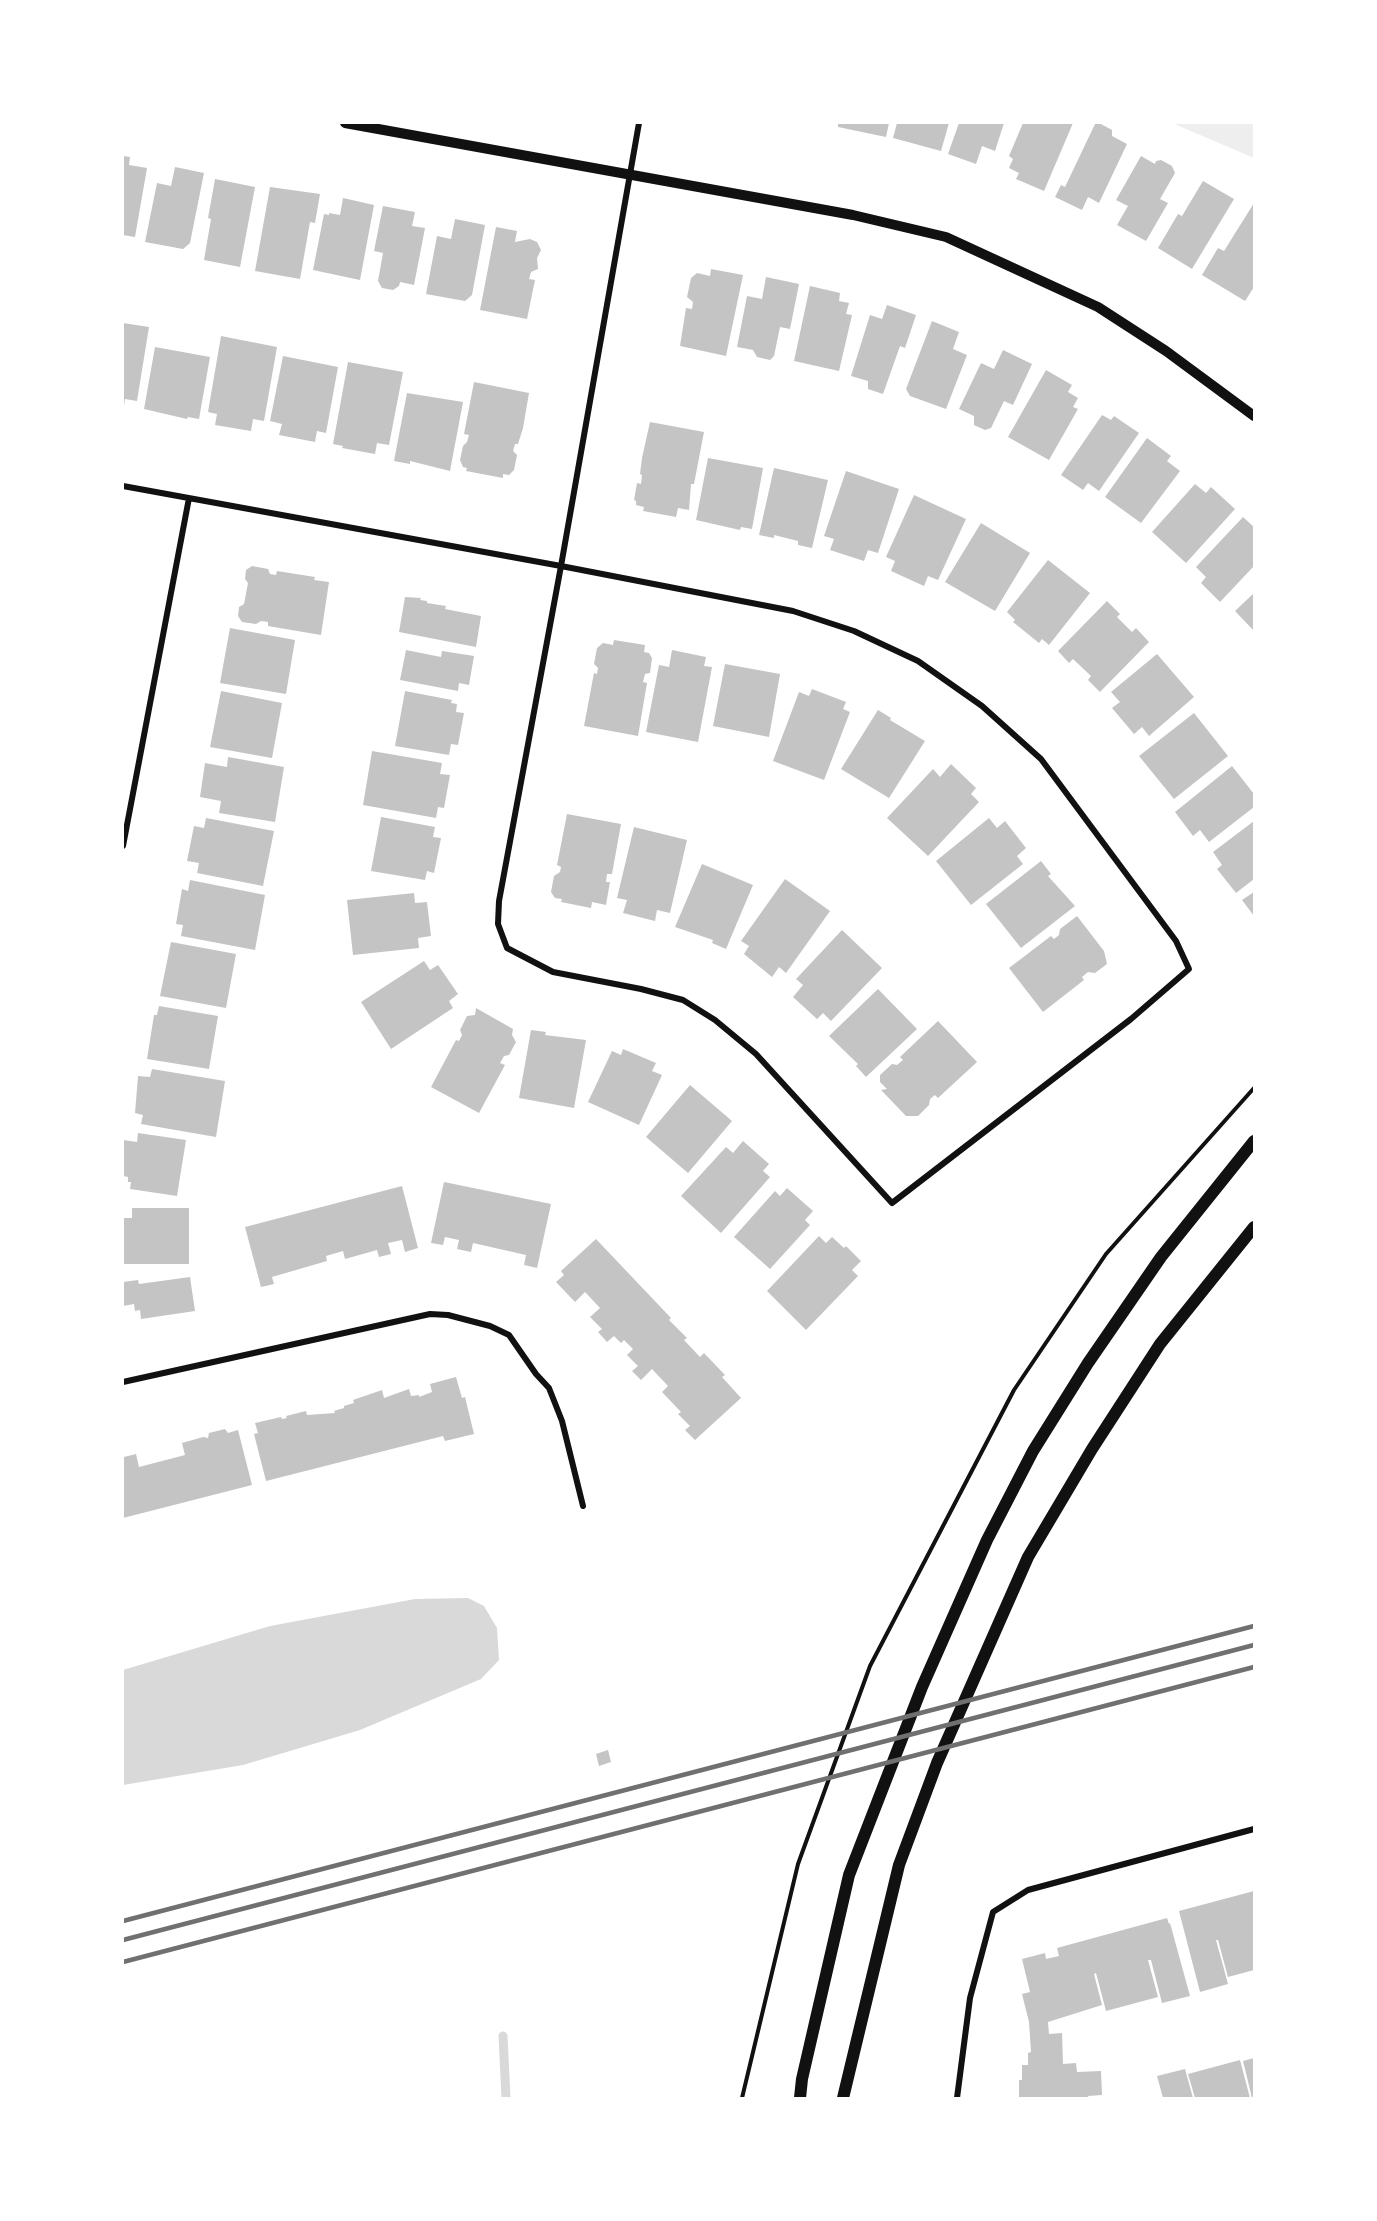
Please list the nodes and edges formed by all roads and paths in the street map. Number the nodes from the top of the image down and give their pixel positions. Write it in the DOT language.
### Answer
graph roads {
  1 [pos="345,123"];
  2 [pos="639,123"];
  3 [pos="630,175"];
  4 [pos="1254,416"];
  5 [pos="123,486"];
  6 [pos="189,498"];
  7 [pos="561,566"];
  8 [pos="123,846"];
  9 [pos="1254,1088"];
  10 [pos="1254,1141"];
  11 [pos="1254,1227"];
  12 [pos="123,1382"];
  13 [pos="583,1506"];
  14 [pos="1254,1829"];
  15 [pos="742,2098"];
  16 [pos="800,2098"];
  17 [pos="843,2098"];
  18 [pos="957,2098"];
  1 -- 3 [label="street"];
  2 -- 3 [label="street"];
  3 -- 4 [label="street"];
  3 -- 7 [label="street"];
  5 -- 6 [label="street"];
  6 -- 7 [label="street"];
  6 -- 8 [label="street"];
  7 -- 7 [label="street"];
  9 -- 15 [label="path"];
  10 -- 16 [label="main road"];
  11 -- 17 [label="main road"];
  12 -- 13 [label="street"];
  14 -- 18 [label="street"];
}
